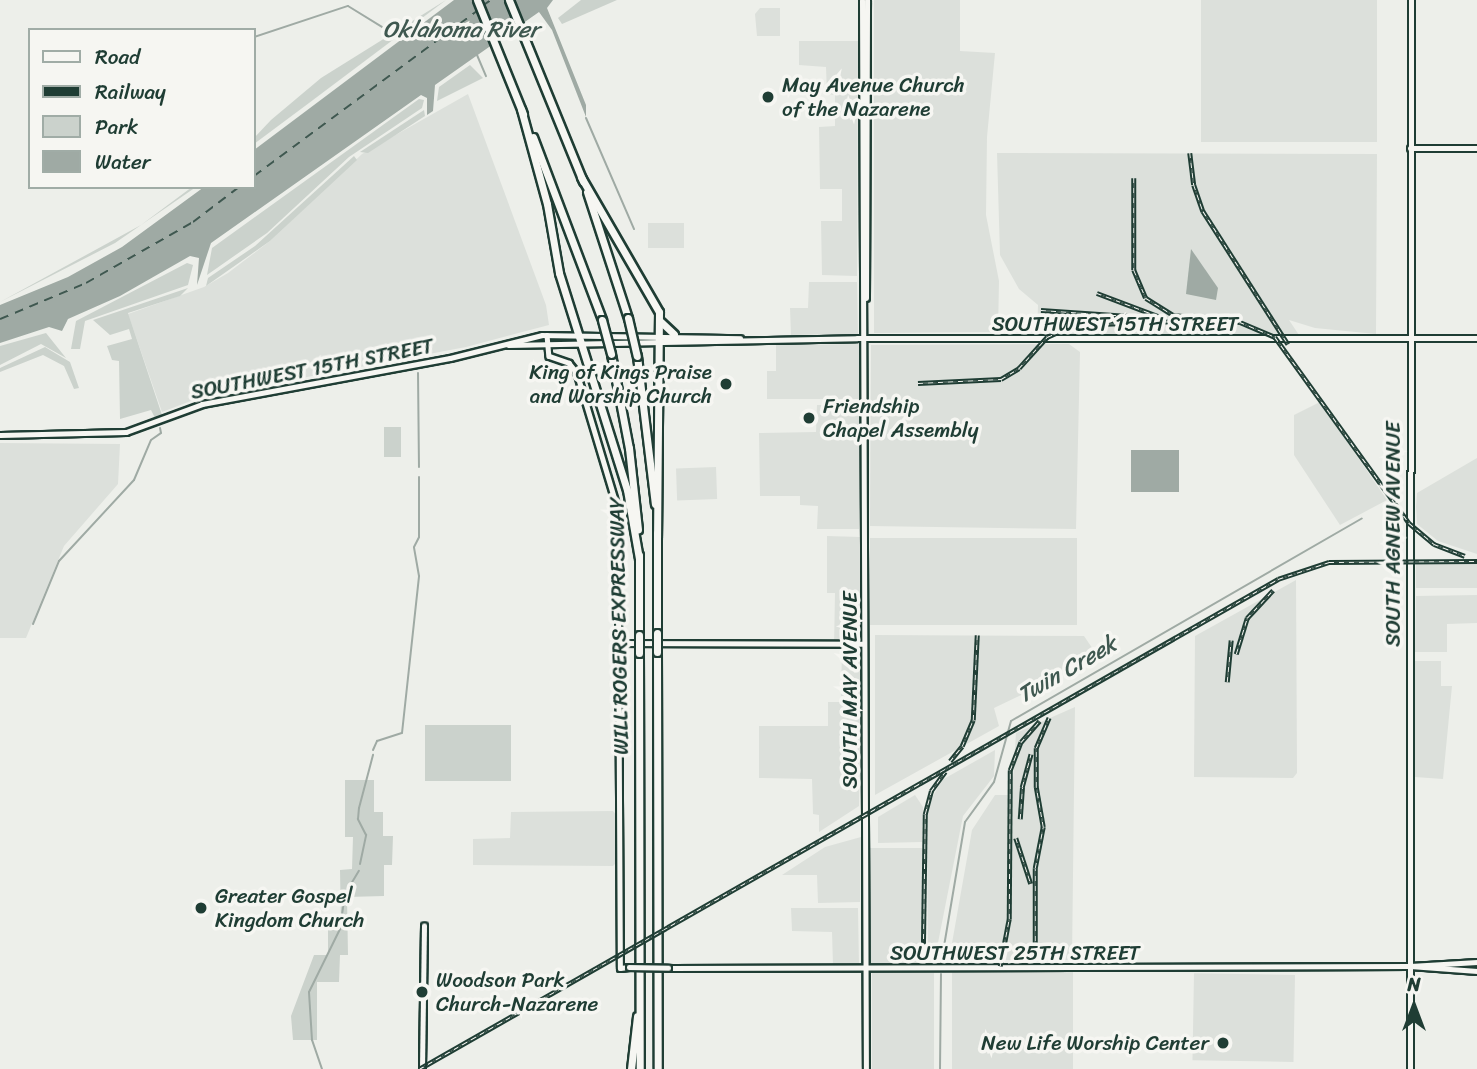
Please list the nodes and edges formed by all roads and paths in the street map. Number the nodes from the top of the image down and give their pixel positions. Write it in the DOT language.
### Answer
graph roads {
  1 [pos="477,0"];
  2 [pos="509,0"];
  3 [pos="862,0"];
  4 [pos="867,0"];
  5 [pos="1411,0"];
  6 [pos="521,109"];
  7 [pos="1410,148"];
  8 [pos="1477,148"];
  9 [pos="581,177"];
  10 [pos="864,311"];
  11 [pos="660,320"];
  12 [pos="578,334"];
  13 [pos="661,334"];
  14 [pos="674,334"];
  15 [pos="689,334"];
  16 [pos="547,335"];
  17 [pos="1409,338"];
  18 [pos="1477,338"];
  19 [pos="754,339"];
  20 [pos="864,339"];
  21 [pos="547,344"];
  22 [pos="581,344"];
  23 [pos="661,344"];
  24 [pos="689,344"];
  25 [pos="508,345"];
  26 [pos="0,435"];
  27 [pos="657,538"];
  28 [pos="639,559"];
  29 [pos="619,643"];
  30 [pos="865,644"];
  31 [pos="424,926"];
  32 [pos="1477,962"];
  33 [pos="1410,966"];
  34 [pos="866,970"];
  35 [pos="1477,971"];
  36 [pos="640,994"];
  37 [pos="422,1069"];
  38 [pos="631,1069"];
  39 [pos="640,1069"];
  40 [pos="660,1069"];
  41 [pos="866,1069"];
  42 [pos="1410,1069"];
  1 -- 6 [label="highway, WILL ROGERS EXPRESSWAY"];
  2 -- 9 [label="highway, WILL ROGERS EXPRESSWAY"];
  3 -- 10 [label="main road, SOUTH MAY AVENUE"];
  4 -- 10 [label="main road, SOUTH MAY AVENUE"];
  5 -- 7 [label="main road, SOUTH AGNEW AVENUE"];
  6 -- 12 [label="highway"];
  6 -- 28 [label="highway, WILL ROGERS EXPRESSWAY, bridge"];
  7 -- 8 [label="main road"];
  7 -- 17 [label="main road, SOUTH AGNEW AVENUE"];
  9 -- 11 [label="highway"];
  9 -- 27 [label="highway, WILL ROGERS EXPRESSWAY, bridge"];
  10 -- 20 [label="main road, SOUTH MAY AVENUE"];
  11 -- 13 [label="highway"];
  11 -- 14 [label="highway"];
  12 -- 13 [label="main road, SOUTHWEST 15TH STREET"];
  12 -- 16 [label="main road, SOUTHWEST 15TH STREET"];
  12 -- 22 [label="highway"];
  13 -- 14 [label="main road, SOUTHWEST 15TH STREET"];
  13 -- 23 [label="highway"];
  14 -- 15 [label="main road, SOUTHWEST 15TH STREET"];
  15 -- 19 [label="main road, SOUTHWEST 15TH STREET"];
  15 -- 24 [label="main road"];
  16 -- 21 [label="street"];
  16 -- 25 [label="main road, SOUTHWEST 15TH STREET"];
  17 -- 18 [label="main road, SOUTHWEST 15TH STREET"];
  17 -- 20 [label="main road, SOUTHWEST 15TH STREET"];
  17 -- 33 [label="main road, SOUTH AGNEW AVENUE"];
  19 -- 20 [label="main road, SOUTHWEST 15TH STREET"];
  19 -- 24 [label="main road, SOUTHWEST 15TH STREET"];
  20 -- 30 [label="main road, SOUTH MAY AVENUE"];
  21 -- 22 [label="main road, SOUTHWEST 15TH STREET"];
  21 -- 25 [label="main road, SOUTHWEST 15TH STREET"];
  21 -- 29 [label="street"];
  22 -- 23 [label="main road, SOUTHWEST 15TH STREET"];
  22 -- 28 [label="highway"];
  23 -- 24 [label="main road, SOUTHWEST 15TH STREET"];
  23 -- 27 [label="highway"];
  25 -- 26 [label="main road, SOUTHWEST 15TH STREET"];
  27 -- 40 [label="highway, WILL ROGERS EXPRESSWAY, bridge"];
  28 -- 36 [label="highway, WILL ROGERS EXPRESSWAY, bridge"];
  29 -- 30 [label="street"];
  29 -- 34 [label="street, SOUTHWEST 25TH STREET, bridge"];
  30 -- 34 [label="main road, SOUTH MAY AVENUE"];
  31 -- 37 [label="street"];
  32 -- 33 [label="street, SOUTHWEST 25TH STREET"];
  33 -- 34 [label="street, SOUTHWEST 25TH STREET"];
  33 -- 35 [label="street, SOUTHWEST 25TH STREET"];
  33 -- 42 [label="main road, SOUTH AGNEW AVENUE"];
  34 -- 41 [label="main road, SOUTH MAY AVENUE"];
  36 -- 38 [label="highway"];
  36 -- 39 [label="highway, WILL ROGERS EXPRESSWAY"];
}
